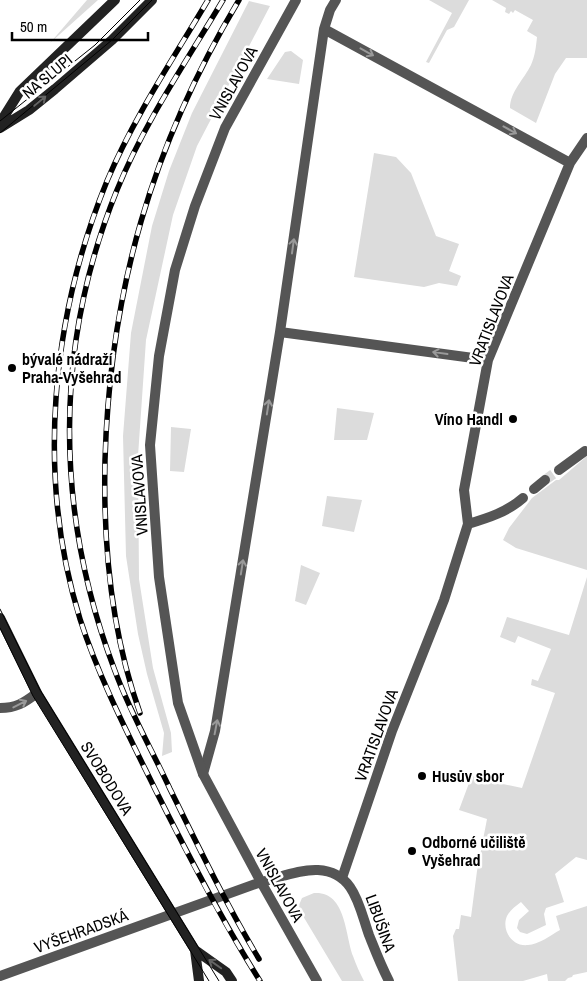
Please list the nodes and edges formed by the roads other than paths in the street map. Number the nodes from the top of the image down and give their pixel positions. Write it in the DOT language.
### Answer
graph roads {
  1 [pos="116,0"];
  2 [pos="152,0"];
  3 [pos="296,0"];
  4 [pos="336,0"];
  5 [pos="324,29"];
  6 [pos="0,123"];
  7 [pos="0,128"];
  8 [pos="587,138"];
  9 [pos="570,163"];
  10 [pos="280,332"];
  11 [pos="488,360"];
  12 [pos="585,451"];
  13 [pos="559,470"];
  14 [pos="545,480"];
  15 [pos="534,489"];
  16 [pos="523,498"];
  17 [pos="468,524"];
  18 [pos="0,618"];
  19 [pos="37,693"];
  20 [pos="0,708"];
  21 [pos="204,774"];
  22 [pos="342,878"];
  23 [pos="261,882"];
  24 [pos="172,914"];
  25 [pos="195,950"];
  26 [pos="0,976"];
  27 [pos="199,981"];
  28 [pos="232,981"];
  29 [pos="318,981"];
  30 [pos="389,981"];
  1 -- 6 [label="main road, NA SLUPI"];
  7 -- 2 [label="main road, NA SLUPI, one-way"];
  3 -- 21 [label="street, VNISLAVOVA"];
  4 -- 5 [label="street"];
  5 -- 9 [label="street, one-way"];
  10 -- 5 [label="street, one-way"];
  8 -- 9 [label="street, VRATISLAVOVA"];
  9 -- 11 [label="street, VRATISLAVOVA"];
  11 -- 10 [label="street, one-way"];
  21 -- 10 [label="street, one-way"];
  11 -- 17 [label="street, VRATISLAVOVA"];
  12 -- 13 [label="street"];
  14 -- 15 [label="street"];
  16 -- 17 [label="street"];
  17 -- 22 [label="street, VRATISLAVOVA"];
  18 -- 19 [label="main road, SVOBODOVA"];
  20 -- 19 [label="street, one-way"];
  19 -- 24 [label="main road, SVOBODOVA"];
  21 -- 23 [label="street, VNISLAVOVA"];
  22 -- 23 [label="street"];
  22 -- 30 [label="street, LIBUŠINA"];
  23 -- 24 [label="street, VYŠEHRADSKÁ"];
  23 -- 29 [label="street, VNISLAVOVA"];
  24 -- 25 [label="main road, SVOBODOVA"];
  24 -- 26 [label="street, VYŠEHRADSKÁ"];
  25 -- 27 [label="main road, SVOBODOVA"];
  28 -- 25 [label="main road, SVOBODOVA, one-way"];
}
